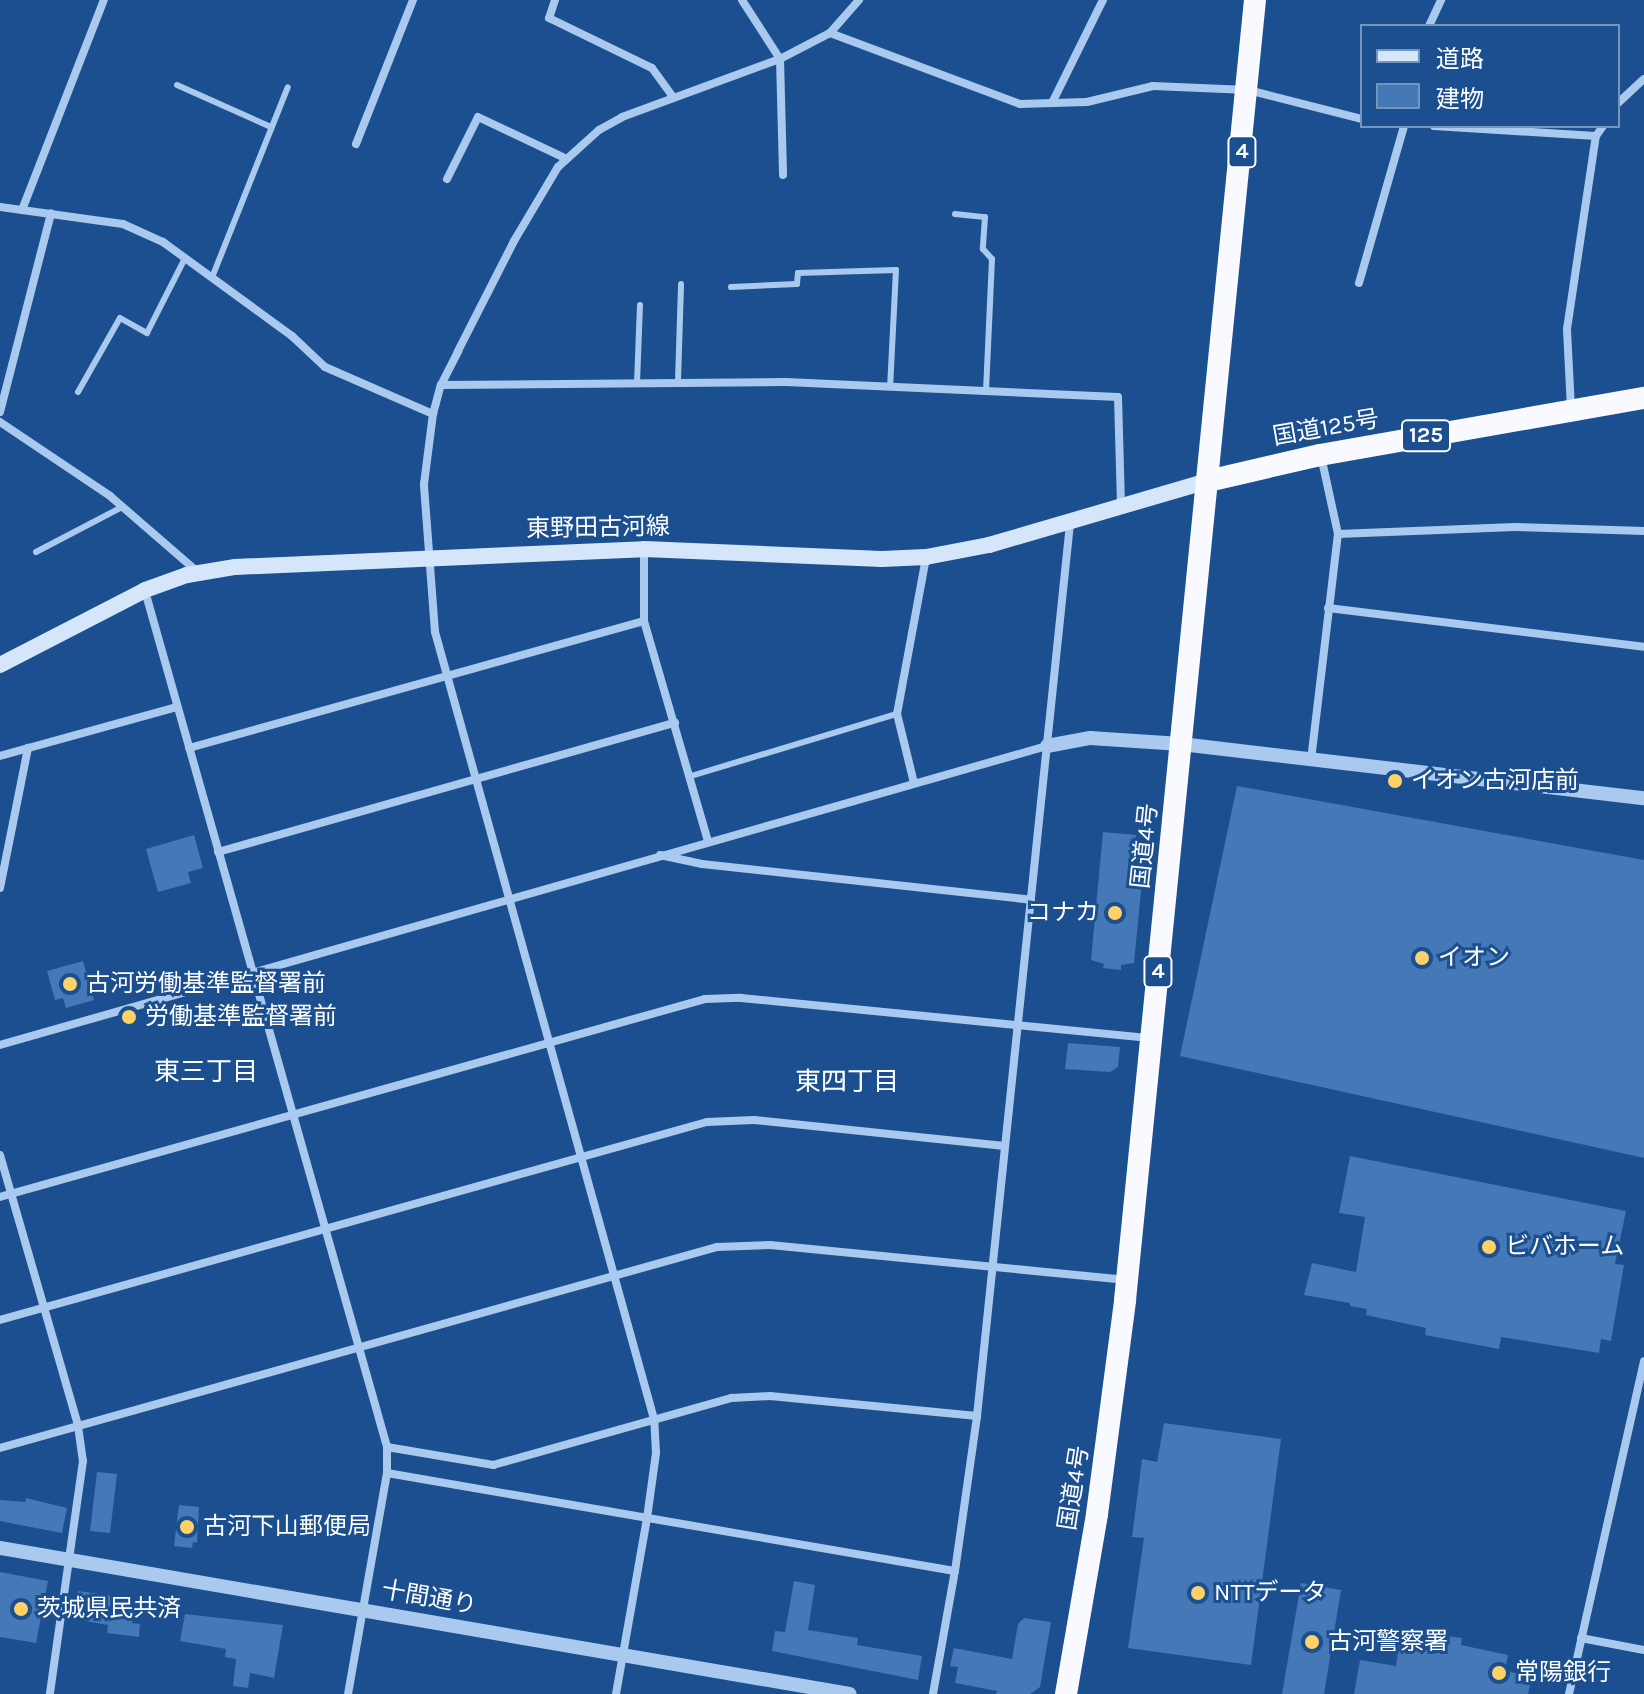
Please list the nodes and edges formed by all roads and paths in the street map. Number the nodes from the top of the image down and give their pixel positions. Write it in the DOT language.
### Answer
graph roads {
  1 [pos="104,0"];
  2 [pos="413,0"];
  3 [pos="555,0"];
  4 [pos="742,0"];
  5 [pos="859,0"];
  6 [pos="1103,0"];
  7 [pos="1255,0"];
  8 [pos="1441,0"];
  9 [pos="1430,24"];
  10 [pos="830,33"];
  11 [pos="780,59"];
  12 [pos="1644,79"];
  13 [pos="177,85"];
  14 [pos="288,87"];
  15 [pos="1248,90"];
  16 [pos="672,96"];
  17 [pos="1620,101"];
  18 [pos="1052,103"];
  19 [pos="1360,118"];
  20 [pos="271,127"];
  21 [pos="1403,128"];
  22 [pos="1466,128"];
  23 [pos="1602,128"];
  24 [pos="1596,136"];
  25 [pos="356,144"];
  26 [pos="567,159"];
  27 [pos="783,175"];
  28 [pos="447,179"];
  29 [pos="0,207"];
  30 [pos="22,210"];
  31 [pos="51,213"];
  32 [pos="955,214"];
  33 [pos="185,258"];
  34 [pos="213,275"];
  35 [pos="1359,283"];
  36 [pos="681,284"];
  37 [pos="731,287"];
  38 [pos="640,305"];
  39 [pos="678,381"];
  40 [pos="637,383"];
  41 [pos="441,385"];
  42 [pos="890,387"];
  43 [pos="986,391"];
  44 [pos="78,392"];
  45 [pos="1644,398"];
  46 [pos="1572,410"];
  47 [pos="0,412"];
  48 [pos="433,414"];
  49 [pos="0,422"];
  50 [pos="1320,455"];
  51 [pos="1208,481"];
  52 [pos="122,507"];
  53 [pos="1121,508"];
  54 [pos="1070,523"];
  55 [pos="1644,531"];
  56 [pos="1338,534"];
  57 [pos="644,549"];
  58 [pos="36,552"];
  59 [pos="429,557"];
  60 [pos="926,557"];
  61 [pos="200,573"];
  62 [pos="145,590"];
  63 [pos="1328,608"];
  64 [pos="644,621"];
  65 [pos="1644,647"];
  66 [pos="0,665"];
  67 [pos="447,676"];
  68 [pos="177,707"];
  69 [pos="897,714"];
  70 [pos="675,723"];
  71 [pos="1181,744"];
  72 [pos="1047,746"];
  73 [pos="28,748"];
  74 [pos="189,748"];
  75 [pos="0,756"];
  76 [pos="1311,760"];
  77 [pos="691,776"];
  78 [pos="473,779"];
  79 [pos="914,783"];
  80 [pos="1644,798"];
  81 [pos="708,841"];
  82 [pos="218,852"];
  83 [pos="659,855"];
  84 [pos="2,865"];
  85 [pos="0,888"];
  86 [pos="508,898"];
  87 [pos="1031,900"];
  88 [pos="252,971"];
  89 [pos="1017,1025"];
  90 [pos="1151,1038"];
  91 [pos="548,1042"];
  92 [pos="0,1045"];
  93 [pos="292,1115"];
  94 [pos="1005,1146"];
  95 [pos="0,1155"];
  96 [pos="580,1158"];
  97 [pos="11,1194"];
  98 [pos="0,1197"];
  99 [pos="326,1229"];
  100 [pos="992,1269"];
  101 [pos="614,1277"];
  102 [pos="1127,1280"];
  103 [pos="44,1308"];
  104 [pos="0,1320"];
  105 [pos="358,1347"];
  106 [pos="1644,1361"];
  107 [pos="977,1416"];
  108 [pos="654,1419"];
  109 [pos="78,1426"];
  110 [pos="387,1447"];
  111 [pos="0,1448"];
  112 [pos="387,1473"];
  113 [pos="647,1518"];
  114 [pos="0,1548"];
  115 [pos="70,1561"];
  116 [pos="955,1571"];
  117 [pos="362,1609"];
  118 [pos="1581,1638"];
  119 [pos="1644,1650"];
  120 [pos="623,1654"];
  121 [pos="50,1694"];
  122 [pos="348,1694"];
  123 [pos="616,1694"];
  124 [pos="850,1694"];
  125 [pos="933,1694"];
  126 [pos="1066,1694"];
  127 [pos="1569,1694"];
  1 -- 30 [label="street"];
  2 -- 25 [label="street"];
  3 -- 16 [label="street"];
  4 -- 11 [label="street"];
  5 -- 10 [label="street"];
  6 -- 18 [label="street"];
  7 -- 15 [label="highway, 国道4号 / 4"];
  8 -- 9 [label="street"];
  10 -- 11 [label="street"];
  10 -- 18 [label="street"];
  11 -- 16 [label="street"];
  11 -- 27 [label="street"];
  12 -- 17 [label="street"];
  13 -- 20 [label="lane"];
  14 -- 20 [label="lane"];
  15 -- 18 [label="street"];
  15 -- 19 [label="street"];
  15 -- 51 [label="highway, 国道4号 / 4"];
  16 -- 26 [label="street"];
  20 -- 34 [label="lane"];
  21 -- 35 [label="street"];
  22 -- 24 [label="street"];
  23 -- 24 [label="street"];
  24 -- 46 [label="street"];
  26 -- 28 [label="street"];
  26 -- 41 [label="street"];
  29 -- 30 [label="street"];
  30 -- 31 [label="street"];
  31 -- 33 [label="street"];
  31 -- 47 [label="street"];
  32 -- 43 [label="lane"];
  33 -- 34 [label="street"];
  33 -- 44 [label="lane"];
  34 -- 48 [label="street"];
  36 -- 39 [label="lane"];
  37 -- 42 [label="lane"];
  38 -- 40 [label="lane"];
  39 -- 40 [label="street"];
  39 -- 42 [label="street"];
  40 -- 41 [label="street"];
  41 -- 48 [label="street"];
  42 -- 43 [label="street"];
  43 -- 53 [label="street"];
  45 -- 46 [label="highway, 国道125号 / 125"];
  46 -- 50 [label="highway, 国道125号 / 125"];
  48 -- 59 [label="street"];
  49 -- 52 [label="street"];
  50 -- 51 [label="highway, 国道125号 / 125"];
  50 -- 56 [label="street"];
  51 -- 53 [label="main road, 東野田古河線"];
  51 -- 71 [label="highway, 国道4号 / 4"];
  52 -- 58 [label="lane"];
  52 -- 61 [label="street"];
  53 -- 54 [label="main road, 東野田古河線"];
  54 -- 60 [label="main road, 東野田古河線"];
  54 -- 72 [label="street"];
  55 -- 56 [label="street"];
  56 -- 63 [label="street"];
  57 -- 59 [label="main road, 東野田古河線"];
  57 -- 60 [label="main road, 東野田古河線"];
  57 -- 64 [label="street"];
  59 -- 61 [label="main road, 東野田古河線"];
  59 -- 67 [label="street"];
  60 -- 69 [label="street"];
  61 -- 62 [label="main road, 東野田古河線"];
  62 -- 66 [label="main road, 東野田古河線"];
  62 -- 68 [label="street"];
  63 -- 65 [label="street"];
  63 -- 76 [label="street"];
  64 -- 67 [label="street"];
  64 -- 70 [label="street"];
  67 -- 74 [label="street"];
  67 -- 78 [label="street"];
  68 -- 73 [label="street"];
  68 -- 74 [label="street"];
  69 -- 77 [label="lane"];
  69 -- 79 [label="street"];
  70 -- 77 [label="street"];
  70 -- 78 [label="street"];
  71 -- 72 [label="street"];
  71 -- 76 [label="street"];
  71 -- 90 [label="highway, 国道4号 / 4"];
  72 -- 79 [label="street"];
  72 -- 87 [label="street"];
  73 -- 75 [label="street"];
  73 -- 84 [label="street"];
  74 -- 82 [label="street"];
  76 -- 80 [label="street"];
  77 -- 81 [label="street"];
  78 -- 82 [label="street"];
  78 -- 86 [label="street"];
  79 -- 81 [label="street"];
  81 -- 83 [label="street"];
  82 -- 88 [label="street"];
  83 -- 86 [label="street"];
  83 -- 87 [label="street"];
  84 -- 85 [label="street"];
  86 -- 88 [label="street"];
  86 -- 91 [label="street"];
  87 -- 89 [label="street"];
  88 -- 92 [label="street"];
  88 -- 93 [label="street"];
  89 -- 90 [label="street"];
  89 -- 91 [label="street"];
  89 -- 94 [label="street"];
  90 -- 102 [label="highway, 国道4号 / 4"];
  91 -- 93 [label="street"];
  91 -- 96 [label="street"];
  93 -- 97 [label="street"];
  93 -- 99 [label="street"];
  94 -- 96 [label="street"];
  94 -- 100 [label="street"];
  95 -- 97 [label="street"];
  96 -- 99 [label="street"];
  96 -- 101 [label="street"];
  97 -- 98 [label="street"];
  97 -- 103 [label="street"];
  99 -- 103 [label="street"];
  99 -- 105 [label="street"];
  100 -- 101 [label="street"];
  100 -- 102 [label="street"];
  100 -- 107 [label="street"];
  101 -- 105 [label="street"];
  101 -- 108 [label="street"];
  102 -- 126 [label="highway, 国道4号 / 4"];
  103 -- 104 [label="street"];
  103 -- 109 [label="street"];
  105 -- 109 [label="street"];
  105 -- 110 [label="street"];
  106 -- 118 [label="street"];
  107 -- 108 [label="street"];
  107 -- 116 [label="street"];
  108 -- 110 [label="street"];
  108 -- 113 [label="street"];
  109 -- 111 [label="street"];
  109 -- 115 [label="street"];
  110 -- 112 [label="street"];
  112 -- 113 [label="street"];
  112 -- 117 [label="street"];
  113 -- 116 [label="street"];
  113 -- 120 [label="street"];
  114 -- 115 [label="street, 十間通り"];
  115 -- 117 [label="street, 十間通り"];
  115 -- 121 [label="street"];
  116 -- 125 [label="street"];
  117 -- 120 [label="street, 十間通り"];
  117 -- 122 [label="street"];
  118 -- 119 [label="street"];
  118 -- 127 [label="street"];
  120 -- 123 [label="street"];
  120 -- 124 [label="street, 十間通り"];
}
